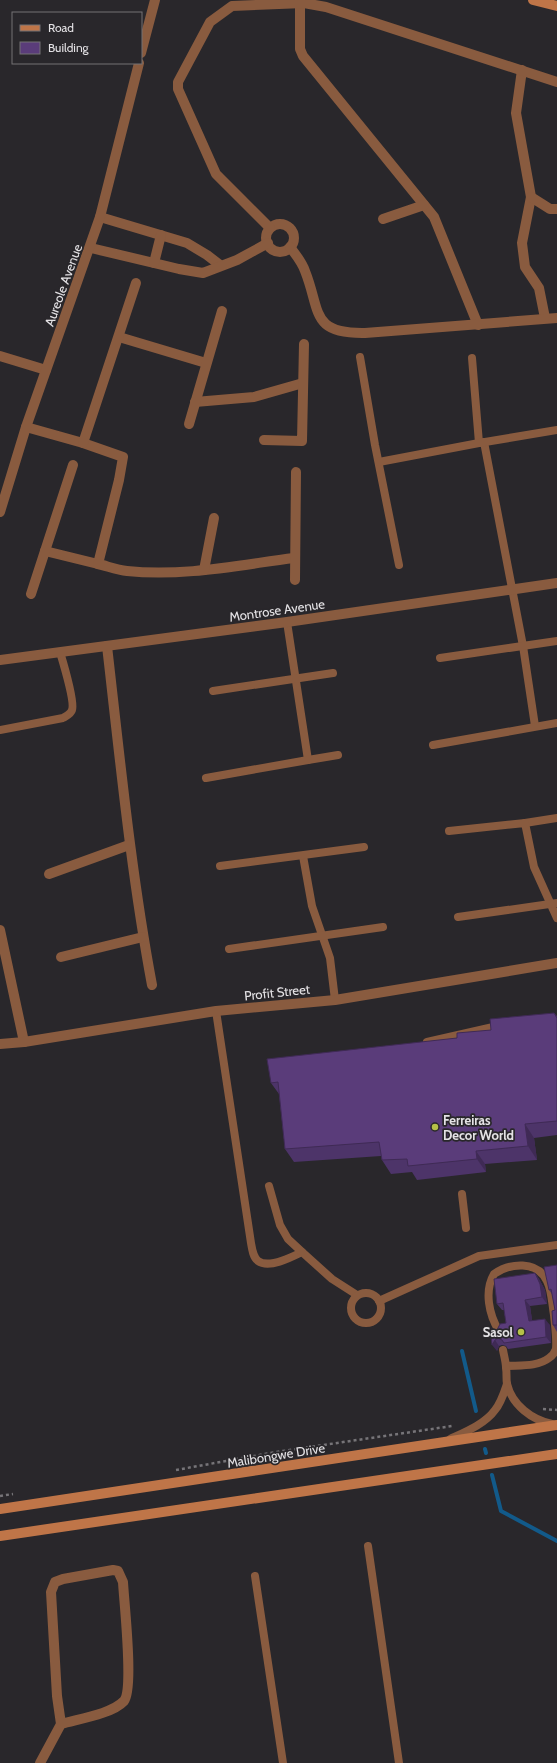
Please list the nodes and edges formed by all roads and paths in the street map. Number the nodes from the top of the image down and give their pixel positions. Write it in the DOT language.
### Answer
graph roads {
  1 [pos="155,0"];
  2 [pos="533,0"];
  3 [pos="300,3"];
  4 [pos="557,6"];
  5 [pos="142,49"];
  6 [pos="139,64"];
  7 [pos="522,70"];
  8 [pos="557,82"];
  9 [pos="531,197"];
  10 [pos="424,205"];
  11 [pos="557,210"];
  12 [pos="100,217"];
  13 [pos="383,219"];
  14 [pos="270,228"];
  15 [pos="161,235"];
  16 [pos="268,244"];
  17 [pos="290,247"];
  18 [pos="91,248"];
  19 [pos="154,263"];
  20 [pos="220,265"];
  21 [pos="136,284"];
  22 [pos="222,310"];
  23 [pos="545,318"];
  24 [pos="557,318"];
  25 [pos="478,325"];
  26 [pos="119,337"];
  27 [pos="304,344"];
  28 [pos="0,356"];
  29 [pos="360,357"];
  30 [pos="472,358"];
  31 [pos="206,363"];
  32 [pos="46,370"];
  33 [pos="303,383"];
  34 [pos="195,402"];
  35 [pos="189,424"];
  36 [pos="26,427"];
  37 [pos="557,430"];
  38 [pos="264,440"];
  39 [pos="482,442"];
  40 [pos="83,443"];
  41 [pos="379,462"];
  42 [pos="73,465"];
  43 [pos="296,472"];
  44 [pos="0,512"];
  45 [pos="214,518"];
  46 [pos="45,551"];
  47 [pos="294,558"];
  48 [pos="98,564"];
  49 [pos="399,565"];
  50 [pos="204,570"];
  51 [pos="295,580"];
  52 [pos="557,583"];
  53 [pos="513,590"];
  54 [pos="31,594"];
  55 [pos="287,622"];
  56 [pos="557,641"];
  57 [pos="107,646"];
  58 [pos="523,646"];
  59 [pos="60,652"];
  60 [pos="440,658"];
  61 [pos="0,660"];
  62 [pos="333,674"];
  63 [pos="295,678"];
  64 [pos="213,691"];
  65 [pos="557,724"];
  66 [pos="535,726"];
  67 [pos="0,730"];
  68 [pos="433,746"];
  69 [pos="338,756"];
  70 [pos="308,760"];
  71 [pos="206,778"];
  72 [pos="557,818"];
  73 [pos="525,823"];
  74 [pos="449,831"];
  75 [pos="129,845"];
  76 [pos="364,847"];
  77 [pos="303,856"];
  78 [pos="220,866"];
  79 [pos="49,874"];
  80 [pos="554,903"];
  81 [pos="458,916"];
  82 [pos="557,918"];
  83 [pos="383,928"];
  84 [pos="0,930"];
  85 [pos="323,935"];
  86 [pos="143,937"];
  87 [pos="229,949"];
  88 [pos="61,957"];
  89 [pos="3,963"];
  90 [pos="557,963"];
  91 [pos="152,985"];
  92 [pos="335,1000"];
  93 [pos="216,1011"];
  94 [pos="507,1024"];
  95 [pos="24,1042"];
  96 [pos="421,1042"];
  97 [pos="0,1044"];
  98 [pos="269,1186"];
  99 [pos="462,1194"];
  100 [pos="466,1228"];
  101 [pos="557,1245"];
  102 [pos="302,1252"];
  103 [pos="357,1295"];
  104 [pos="379,1301"];
  105 [pos="499,1331"];
  106 [pos="503,1350"];
  107 [pos="506,1366"];
  108 [pos="507,1384"];
  109 [pos="538,1408"];
  110 [pos="557,1410"];
  111 [pos="460,1424"];
  112 [pos="557,1425"];
  113 [pos="443,1442"];
  114 [pos="557,1454"];
  115 [pos="175,1470"];
  116 [pos="18,1494"];
  117 [pos="0,1496"];
  118 [pos="0,1509"];
  119 [pos="0,1536"];
  120 [pos="368,1546"];
  121 [pos="255,1576"];
  122 [pos="61,1724"];
  123 [pos="40,1763"];
  124 [pos="283,1763"];
  125 [pos="399,1763"];
  1 -- 5 [label="street"];
  2 -- 4 [label="main road"];
  3 -- 7 [label="street"];
  3 -- 10 [label="street"];
  3 -- 14 [label="street"];
  6 -- 12 [label="street, Aureole Avenue"];
  7 -- 8 [label="street"];
  7 -- 9 [label="street"];
  9 -- 11 [label="street"];
  9 -- 23 [label="street"];
  10 -- 13 [label="street"];
  10 -- 25 [label="street"];
  12 -- 15 [label="street"];
  12 -- 18 [label="street, Aureole Avenue"];
  14 -- 16 [label="street"];
  14 -- 17 [label="street"];
  15 -- 19 [label="street"];
  15 -- 20 [label="street"];
  16 -- 17 [label="street"];
  16 -- 20 [label="street"];
  17 -- 25 [label="street"];
  18 -- 19 [label="street"];
  18 -- 32 [label="street, Aureole Avenue"];
  19 -- 20 [label="street"];
  21 -- 26 [label="street"];
  22 -- 31 [label="street"];
  23 -- 24 [label="street"];
  23 -- 25 [label="street"];
  26 -- 31 [label="street"];
  26 -- 40 [label="street"];
  27 -- 33 [label="street"];
  28 -- 32 [label="street"];
  29 -- 41 [label="lane"];
  30 -- 39 [label="lane"];
  31 -- 34 [label="street"];
  32 -- 36 [label="street, Aureole Avenue"];
  33 -- 34 [label="street"];
  33 -- 38 [label="street"];
  34 -- 35 [label="street"];
  36 -- 40 [label="street"];
  36 -- 44 [label="street, Aureole Avenue"];
  37 -- 39 [label="lane"];
  39 -- 41 [label="lane"];
  39 -- 53 [label="lane"];
  40 -- 48 [label="street"];
  41 -- 49 [label="lane"];
  42 -- 46 [label="street"];
  43 -- 47 [label="street"];
  45 -- 50 [label="street"];
  46 -- 48 [label="street"];
  46 -- 54 [label="street"];
  47 -- 50 [label="street"];
  47 -- 51 [label="street"];
  48 -- 50 [label="street"];
  52 -- 53 [label="street, Montrose Avenue"];
  53 -- 55 [label="street, Montrose Avenue"];
  53 -- 58 [label="lane"];
  55 -- 57 [label="street, Montrose Avenue"];
  55 -- 63 [label="lane"];
  56 -- 58 [label="lane"];
  57 -- 59 [label="street, Montrose Avenue"];
  57 -- 75 [label="street"];
  58 -- 60 [label="lane"];
  58 -- 66 [label="lane"];
  59 -- 61 [label="street, Montrose Avenue"];
  59 -- 67 [label="lane"];
  62 -- 63 [label="lane"];
  63 -- 64 [label="lane"];
  63 -- 70 [label="lane"];
  65 -- 66 [label="lane"];
  66 -- 68 [label="lane"];
  69 -- 70 [label="lane"];
  70 -- 71 [label="lane"];
  72 -- 73 [label="lane"];
  73 -- 74 [label="lane"];
  73 -- 80 [label="lane"];
  75 -- 79 [label="street"];
  75 -- 86 [label="street"];
  76 -- 77 [label="lane"];
  77 -- 78 [label="lane"];
  77 -- 85 [label="lane"];
  80 -- 81 [label="lane"];
  80 -- 82 [label="lane"];
  83 -- 85 [label="lane"];
  84 -- 89 [label="street"];
  85 -- 87 [label="lane"];
  85 -- 92 [label="lane"];
  86 -- 88 [label="street"];
  86 -- 91 [label="street"];
  89 -- 95 [label="street"];
  90 -- 92 [label="street, Profit Street"];
  92 -- 93 [label="street, Profit Street"];
  93 -- 95 [label="street, Profit Street"];
  93 -- 102 [label="lane"];
  94 -- 96 [label="lane"];
  95 -- 97 [label="street, Profit Street"];
  98 -- 102 [label="lane"];
  99 -- 100 [label="lane"];
  101 -- 104 [label="lane"];
  102 -- 103 [label="lane"];
  103 -- 104 [label="lane"];
  103 -- 104 [label="lane"];
  105 -- 107 [label="lane"];
  106 -- 107 [label="lane"];
  107 -- 108 [label="lane"];
  108 -- 112 [label="lane"];
  108 -- 113 [label="lane"];
  109 -- 110 [label="path"];
  111 -- 115 [label="path"];
  112 -- 113 [label="main road, Malibongwe Drive"];
  113 -- 118 [label="main road, Malibongwe Drive"];
  114 -- 119 [label="main road"];
  116 -- 117 [label="path"];
  120 -- 125 [label="lane"];
  121 -- 124 [label="lane"];
  122 -- 122 [label="street"];
  122 -- 123 [label="street"];
}
